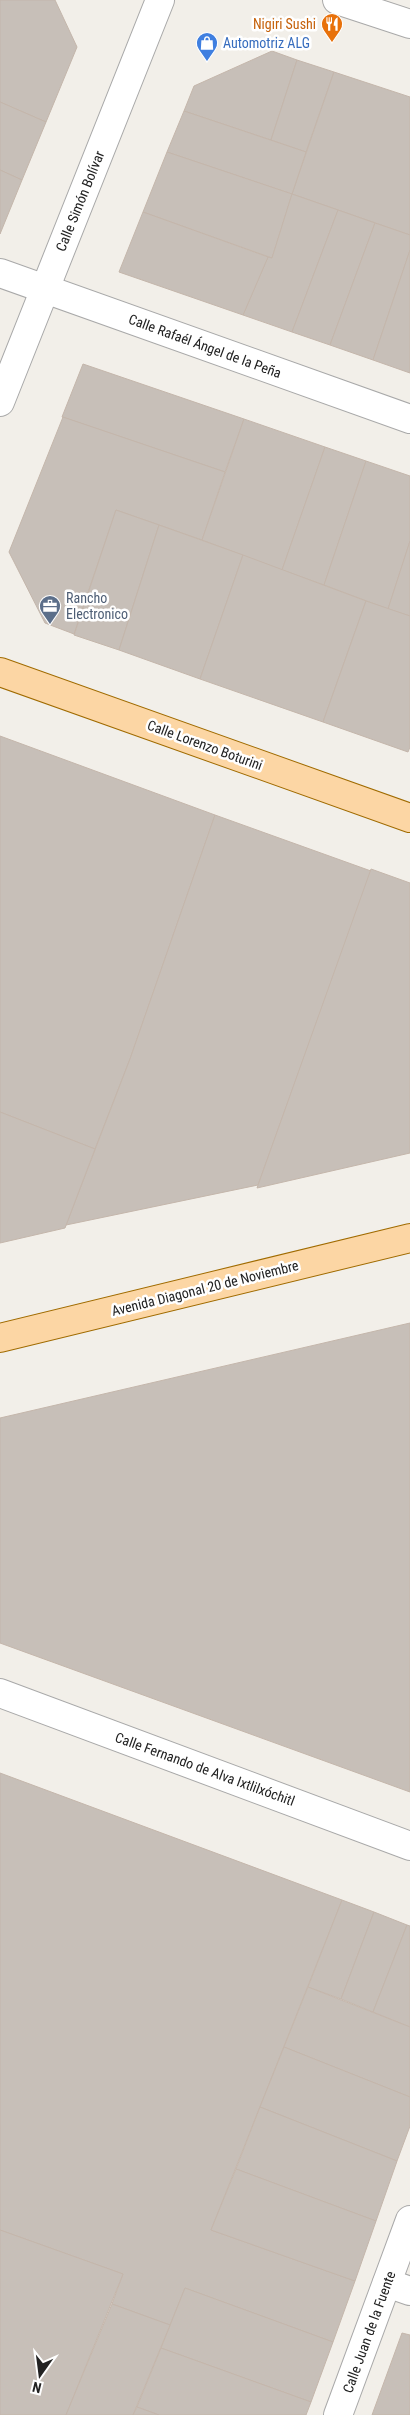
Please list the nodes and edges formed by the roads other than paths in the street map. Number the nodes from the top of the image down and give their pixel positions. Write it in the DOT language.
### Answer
graph roads {
  1 [pos="160,0"];
  2 [pos="336,0"];
  3 [pos="410,24"];
  4 [pos="0,273"];
  5 [pos="45,289"];
  6 [pos="0,402"];
  7 [pos="410,419"];
  8 [pos="0,672"];
  9 [pos="410,818"];
  10 [pos="410,1238"];
  11 [pos="0,1338"];
  12 [pos="0,1693"];
  13 [pos="410,1846"];
  14 [pos="410,2220"];
  15 [pos="398,2287"];
  16 [pos="338,2415"];
  1 -- 5 [label="street, Calle Simón Bolívar"];
  2 -- 3 [label="street"];
  4 -- 5 [label="street, Calle Rafaél Ángel de la Peña"];
  5 -- 6 [label="street, Calle Simón Bolívar"];
  5 -- 7 [label="street, Calle Rafaél Ángel de la Peña"];
  8 -- 9 [label="main road, Calle Lorenzo Boturini"];
  10 -- 11 [label="main road, Avenida Diagonal 20 de Noviembre"];
  12 -- 13 [label="street, Calle Fernando de Alva Ixtlilxóchitl"];
  14 -- 15 [label="street, Calle Juan de la Fuente"];
  15 -- 16 [label="street, Calle Juan de la Fuente"];
}
